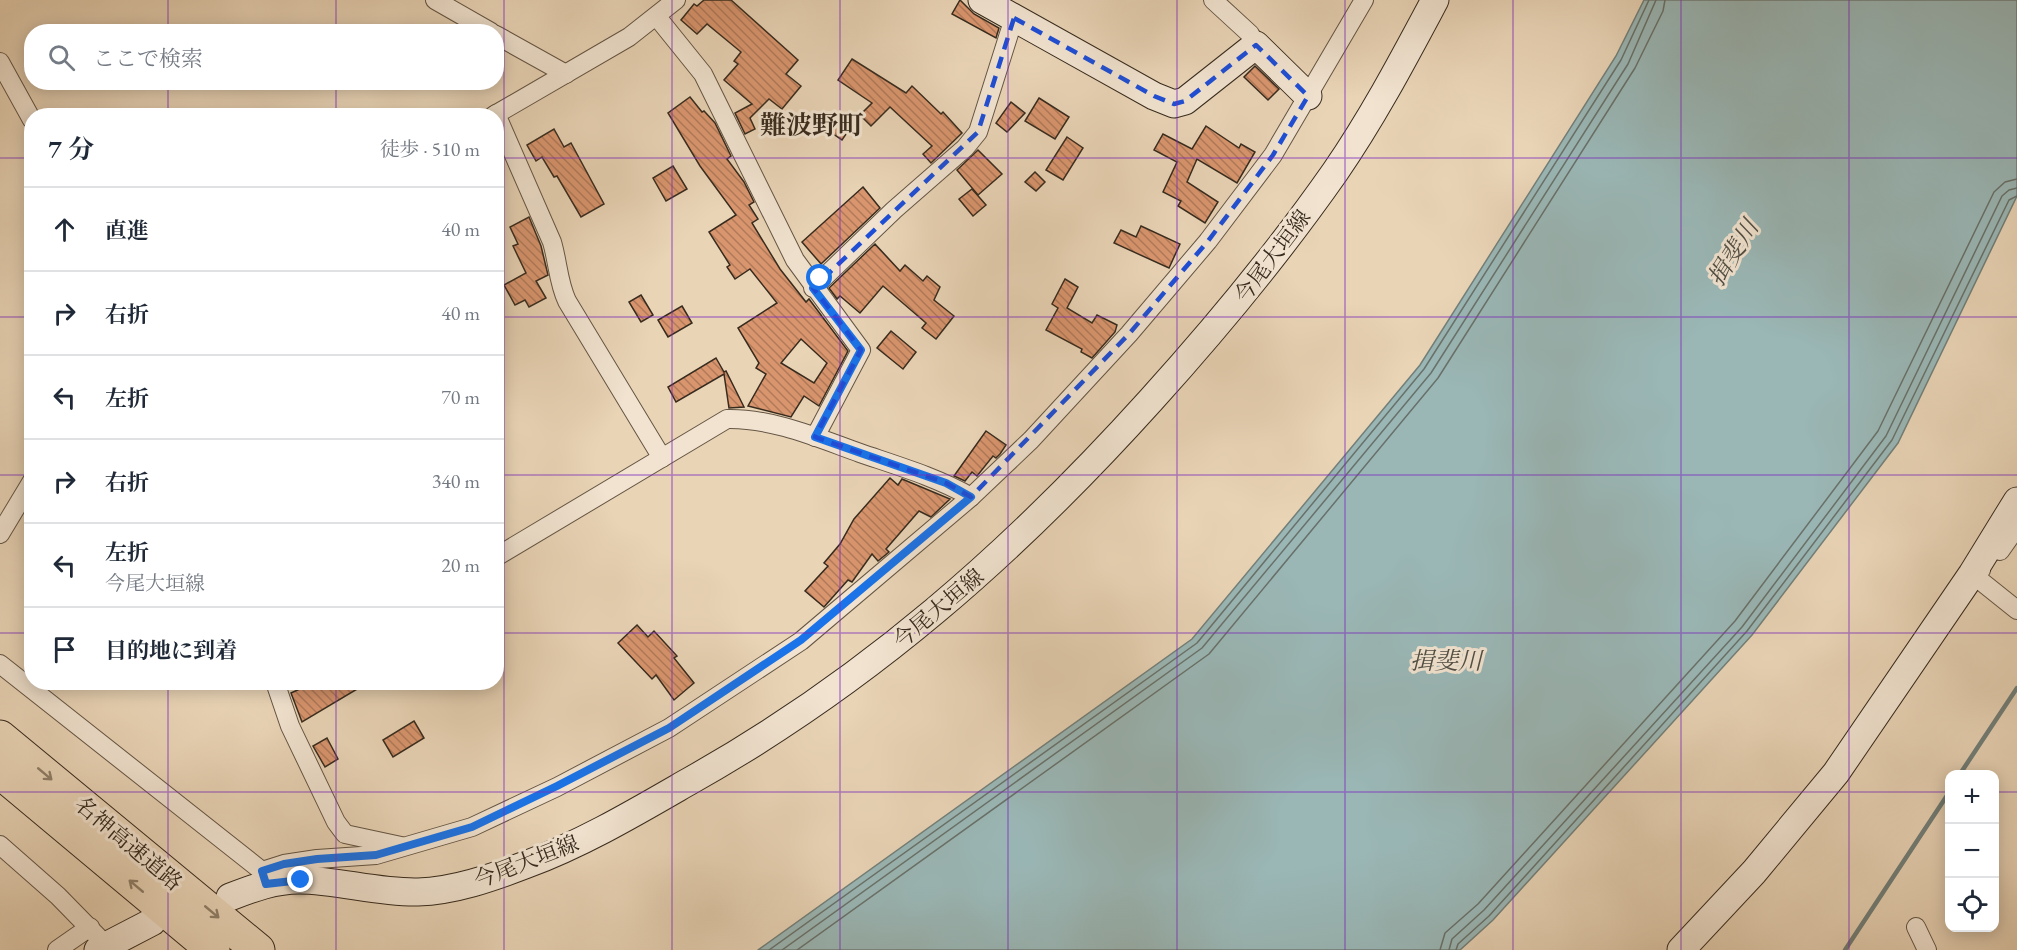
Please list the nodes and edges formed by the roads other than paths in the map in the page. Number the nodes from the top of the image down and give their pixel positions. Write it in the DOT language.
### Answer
graph roads {
  1 [pos="435,0"];
  2 [pos="676,0"];
  3 [pos="982,0"];
  4 [pos="1213,0"];
  5 [pos="1364,0"];
  6 [pos="1435,0"];
  7 [pos="657,17"];
  8 [pos="1014,18"];
  9 [pos="477,24"];
  10 [pos="504,39"];
  11 [pos="1256,45"];
  12 [pos="0,62"];
  13 [pos="566,74"];
  14 [pos="1308,96"];
  15 [pos="25,108"];
  16 [pos="504,110"];
  17 [pos="504,135"];
  18 [pos="813,288"];
  19 [pos="815,437"];
  20 [pos="662,458"];
  21 [pos="24,494"];
  22 [pos="971,497"];
  23 [pos="2017,501"];
  24 [pos="2017,527"];
  25 [pos="0,534"];
  26 [pos="504,552"];
  27 [pos="1972,574"];
  28 [pos="2017,610"];
  29 [pos="0,664"];
  30 [pos="24,683"];
  31 [pos="32,690"];
  32 [pos="282,690"];
  33 [pos="0,737"];
  34 [pos="0,772"];
  35 [pos="0,845"];
  36 [pos="408,847"];
  37 [pos="264,877"];
  38 [pos="230,897"];
  39 [pos="152,922"];
  40 [pos="1916,927"];
  41 [pos="98,940"];
  42 [pos="57,950"];
  43 [pos="213,950"];
  44 [pos="258,950"];
  45 [pos="1681,950"];
  46 [pos="1927,950"];
  1 -- 9 [label="street"];
  2 -- 7 [label="street"];
  3 -- 8 [label="main road"];
  4 -- 11 [label="street"];
  5 -- 14 [label="street"];
  6 -- 37 [label="main road, 今尾大垣線"];
  7 -- 13 [label="street"];
  7 -- 18 [label="street"];
  8 -- 11 [label="main road"];
  8 -- 18 [label="street"];
  10 -- 13 [label="street"];
  11 -- 14 [label="main road"];
  12 -- 15 [label="street"];
  13 -- 16 [label="street"];
  14 -- 22 [label="street"];
  17 -- 20 [label="street"];
  18 -- 19 [label="street"];
  19 -- 20 [label="street"];
  19 -- 22 [label="street"];
  20 -- 26 [label="street"];
  21 -- 25 [label="street"];
  22 -- 36 [label="street"];
  23 -- 27 [label="main road"];
  24 -- 27 [label="street"];
  27 -- 28 [label="street"];
  27 -- 45 [label="main road"];
  29 -- 30 [label="street"];
  31 -- 37 [label="street"];
  32 -- 36 [label="street"];
  33 -- 44 [label="highway, 名神高速道路, one-way"];
  43 -- 34 [label="highway, 名神高速道路, one-way"];
  35 -- 41 [label="street"];
  36 -- 37 [label="street"];
  37 -- 38 [label="main road, 今尾大垣線"];
  39 -- 41 [label="main road"];
  40 -- 46 [label="street"];
  41 -- 42 [label="street"];
}
